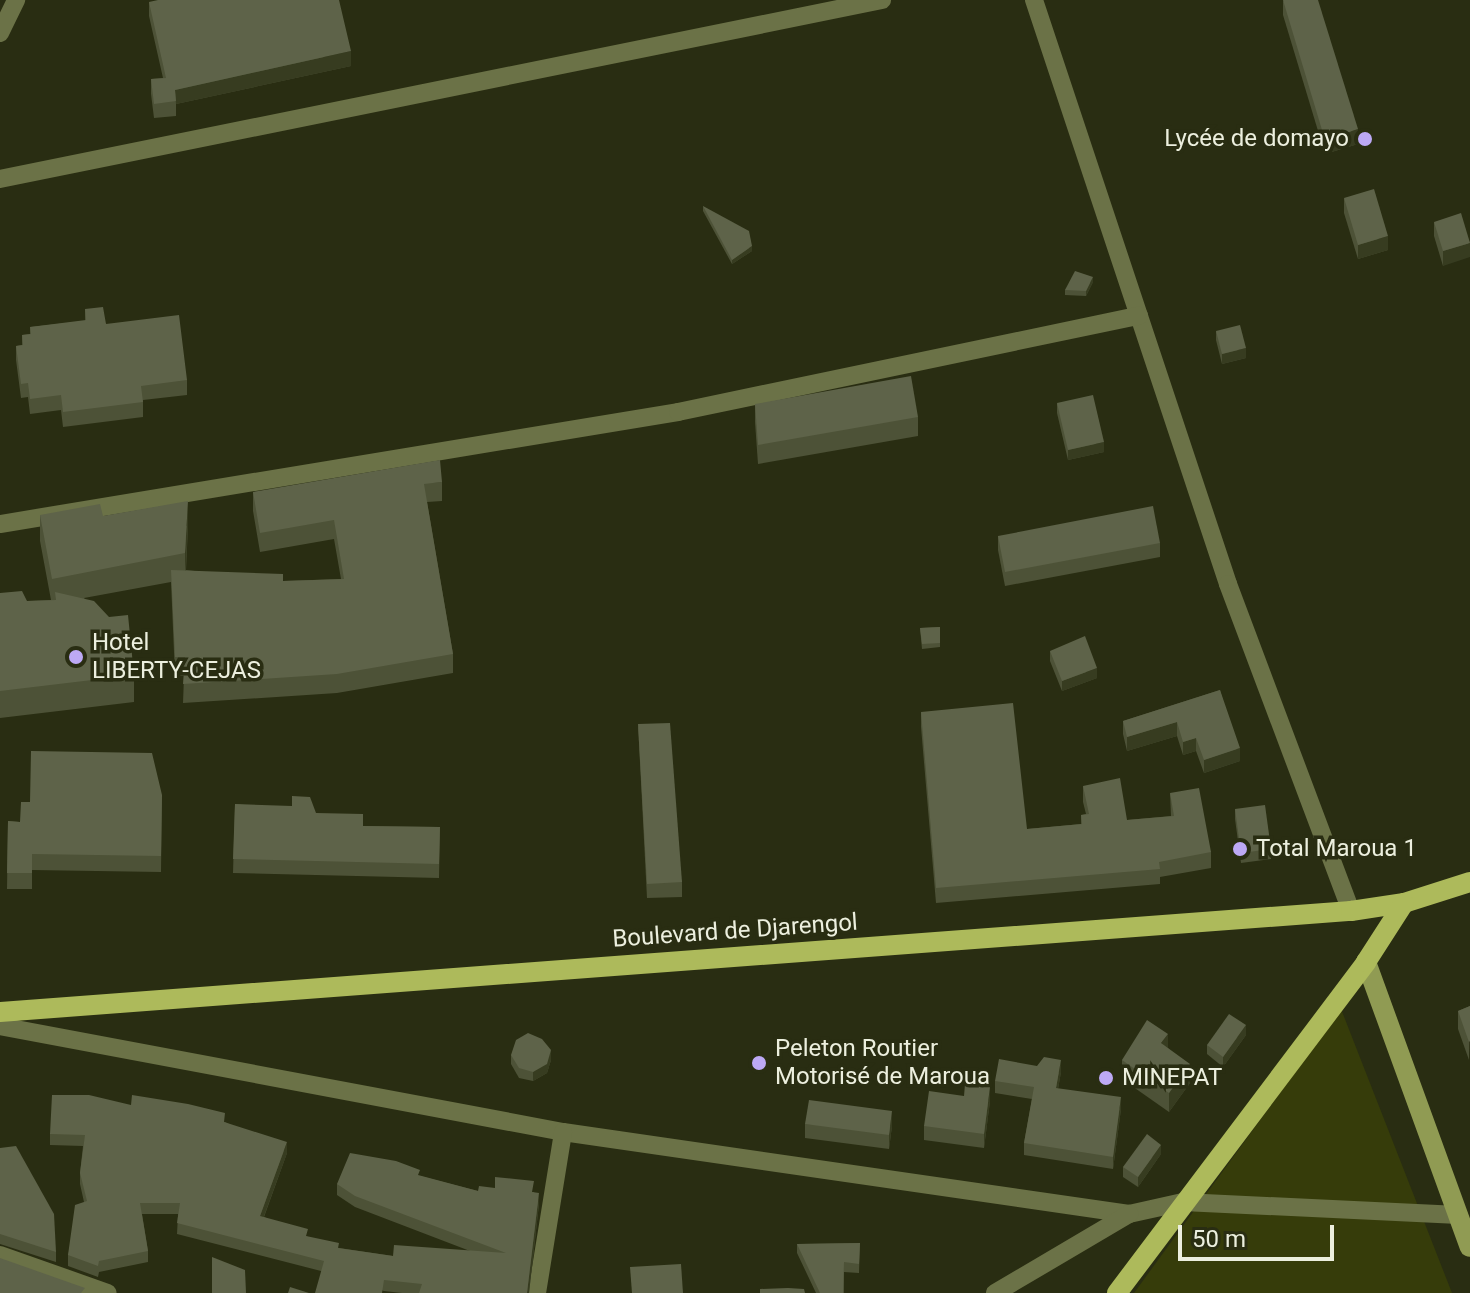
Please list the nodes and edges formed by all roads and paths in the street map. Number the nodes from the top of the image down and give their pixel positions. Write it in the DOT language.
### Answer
graph roads {
  1 [pos="16,0"];
  2 [pos="882,0"];
  3 [pos="1034,0"];
  4 [pos="0,33"];
  5 [pos="0,179"];
  6 [pos="1139,316"];
  7 [pos="0,524"];
  8 [pos="1470,882"];
  9 [pos="1404,903"];
  10 [pos="1351,911"];
  11 [pos="1366,962"];
  12 [pos="0,1012"];
  13 [pos="0,1026"];
  14 [pos="563,1132"];
  15 [pos="1183,1202"];
  16 [pos="1129,1214"];
  17 [pos="1459,1215"];
  18 [pos="1470,1247"];
  19 [pos="0,1255"];
  20 [pos="102,1292"];
  21 [pos="537,1293"];
  22 [pos="995,1293"];
  23 [pos="1117,1293"];
  1 -- 4 [label="street"];
  2 -- 5 [label="street"];
  3 -- 6 [label="street"];
  6 -- 7 [label="street"];
  6 -- 10 [label="street"];
  8 -- 9 [label="main road, Boulevard de Djarengol"];
  9 -- 10 [label="main road, Boulevard de Djarengol"];
  9 -- 11 [label="main road"];
  10 -- 12 [label="main road, Boulevard de Djarengol"];
  11 -- 15 [label="main road"];
  11 -- 17 [label="street"];
  13 -- 14 [label="street"];
  14 -- 16 [label="street"];
  14 -- 21 [label="street"];
  15 -- 16 [label="street"];
  15 -- 17 [label="street"];
  15 -- 23 [label="main road"];
  16 -- 22 [label="street"];
  17 -- 18 [label="street"];
  19 -- 20 [label="street"];
}
